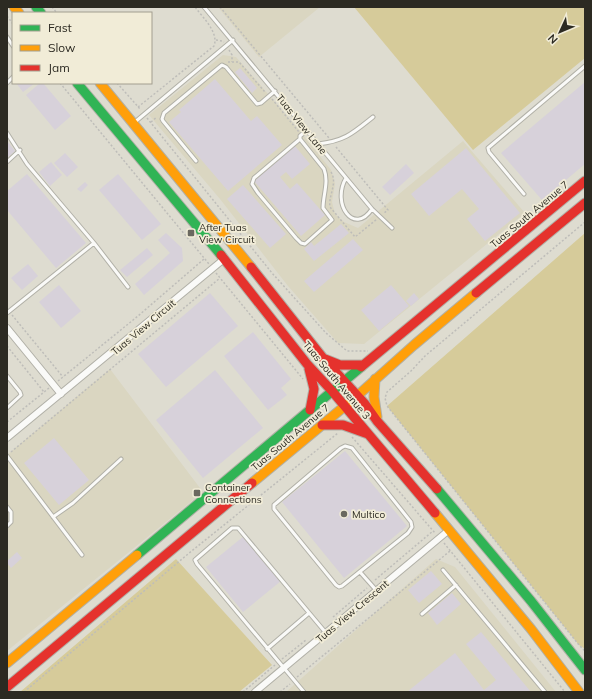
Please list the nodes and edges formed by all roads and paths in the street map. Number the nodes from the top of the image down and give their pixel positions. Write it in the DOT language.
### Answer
graph roads {
  1 [pos="195,7"];
  2 [pos="204,7"];
  3 [pos="233,40"];
  4 [pos="227,62"];
  5 [pos="585,66"];
  6 [pos="61,84"];
  7 [pos="78,84"];
  8 [pos="101,84"];
  9 [pos="118,84"];
  10 [pos="275,91"];
  11 [pos="269,96"];
  12 [pos="138,108"];
  13 [pos="162,112"];
  14 [pos="144,114"];
  15 [pos="373,117"];
  16 [pos="151,122"];
  17 [pos="133,123"];
  18 [pos="307,130"];
  19 [pos="7,133"];
  20 [pos="301,134"];
  21 [pos="300,139"];
  22 [pos="318,144"];
  23 [pos="20,150"];
  24 [pos="196,161"];
  25 [pos="7,162"];
  26 [pos="329,169"];
  27 [pos="333,176"];
  28 [pos="346,178"];
  29 [pos="585,181"];
  30 [pos="524,194"];
  31 [pos="585,203"];
  32 [pos="372,209"];
  33 [pos="585,222"];
  34 [pos="392,228"];
  35 [pos="94,243"];
  36 [pos="204,258"];
  37 [pos="224,259"];
  38 [pos="213,269"];
  39 [pos="220,278"];
  40 [pos="128,288"];
  41 [pos="8,312"];
  42 [pos="7,328"];
  43 [pos="7,346"];
  44 [pos="370,351"];
  45 [pos="323,358"];
  46 [pos="307,364"];
  47 [pos="363,365"];
  48 [pos="7,376"];
  49 [pos="63,377"];
  50 [pos="375,379"];
  51 [pos="343,381"];
  52 [pos="306,384"];
  53 [pos="54,385"];
  54 [pos="332,391"];
  55 [pos="44,392"];
  56 [pos="61,394"];
  57 [pos="357,396"];
  58 [pos="345,406"];
  59 [pos="7,408"];
  60 [pos="310,410"];
  61 [pos="377,420"];
  62 [pos="7,422"];
  63 [pos="322,424"];
  64 [pos="340,432"];
  65 [pos="348,433"];
  66 [pos="369,435"];
  67 [pos="7,438"];
  68 [pos="7,456"];
  69 [pos="121,459"];
  70 [pos="7,507"];
  71 [pos="53,517"];
  72 [pos="7,526"];
  73 [pos="449,530"];
  74 [pos="433,531"];
  75 [pos="440,538"];
  76 [pos="450,551"];
  77 [pos="82,555"];
  78 [pos="443,570"];
  79 [pos="360,572"];
  80 [pos="371,584"];
  81 [pos="456,586"];
  82 [pos="376,591"];
  83 [pos="309,613"];
  84 [pos="422,614"];
  85 [pos="332,618"];
  86 [pos="326,633"];
  87 [pos="308,638"];
  88 [pos="267,649"];
  89 [pos="585,651"];
  90 [pos="278,662"];
  91 [pos="7,663"];
  92 [pos="283,668"];
  93 [pos="585,670"];
  94 [pos="294,680"];
  95 [pos="7,687"];
  96 [pos="24,692"];
  97 [pos="243,692"];
  98 [pos="255,692"];
  99 [pos="280,692"];
  100 [pos="304,692"];
  101 [pos="545,692"];
  102 [pos="565,692"];
  103 [pos="580,692"];
  1 -- 12 [label="path"];
  2 -- 3 [label="lane, Tuas View Lane"];
  3 -- 10 [label="lane, Tuas View Lane"];
  3 -- 14 [label="lane"];
  4 -- 11 [label="path"];
  5 -- 30 [label="lane"];
  6 -- 36 [label="path"];
  7 -- 37 [label="street, Tuas South Avenue 3"];
  8 -- 17 [label="street, Tuas South Avenue 3"];
  9 -- 12 [label="path"];
  10 -- 11 [label="lane"];
  10 -- 18 [label="lane, Tuas View Lane"];
  11 -- 20 [label="path"];
  11 -- 24 [label="lane"];
  12 -- 14 [label="path"];
  13 -- 16 [label="path"];
  14 -- 16 [label="path"];
  14 -- 17 [label="lane"];
  15 -- 22 [label="lane"];
  16 -- 44 [label="path"];
  17 -- 45 [label="street, Tuas South Avenue 3"];
  18 -- 20 [label="lane"];
  18 -- 22 [label="lane, Tuas View Lane"];
  19 -- 23 [label="lane"];
  20 -- 21 [label="lane"];
  21 -- 21 [label="lane"];
  22 -- 28 [label="lane, Tuas View Lane"];
  23 -- 25 [label="lane"];
  23 -- 35 [label="lane"];
  26 -- 27 [label="path"];
  28 -- 32 [label="lane, Tuas View Lane"];
  28 -- 32 [label="lane"];
  29 -- 47 [label="street, Tuas South Avenue 7"];
  31 -- 50 [label="street, Tuas South Avenue 7"];
  32 -- 34 [label="lane, Tuas View Lane"];
  33 -- 89 [label="path"];
  35 -- 40 [label="lane"];
  35 -- 41 [label="lane"];
  36 -- 38 [label="path"];
  36 -- 49 [label="path"];
  37 -- 38 [label="street, Tuas View Circuit"];
  37 -- 46 [label="street, Tuas South Avenue 3"];
  38 -- 39 [label="path"];
  38 -- 56 [label="street, Tuas View Circuit"];
  39 -- 52 [label="path"];
  39 -- 68 [label="path"];
  41 -- 49 [label="path"];
  42 -- 53 [label="street"];
  43 -- 55 [label="path"];
  45 -- 47 [label="street"];
  45 -- 51 [label="street, Tuas South Avenue 3"];
  46 -- 54 [label="street, Tuas South Avenue 3"];
  46 -- 60 [label="street"];
  47 -- 51 [label="street, Tuas South Avenue 7"];
  48 -- 59 [label="lane"];
  49 -- 53 [label="path"];
  50 -- 57 [label="street, Tuas South Avenue 7"];
  50 -- 61 [label="street"];
  51 -- 54 [label="street, Tuas South Avenue 7"];
  51 -- 57 [label="street, Tuas South Avenue 3"];
  53 -- 55 [label="path"];
  53 -- 56 [label="street"];
  54 -- 58 [label="street, Tuas South Avenue 3"];
  54 -- 60 [label="street, Tuas South Avenue 7"];
  55 -- 62 [label="path"];
  56 -- 67 [label="street, Tuas View Circuit"];
  57 -- 58 [label="street, Tuas South Avenue 7"];
  57 -- 61 [label="street, Tuas South Avenue 3"];
  58 -- 63 [label="street, Tuas South Avenue 7"];
  58 -- 66 [label="street, Tuas South Avenue 3"];
  60 -- 91 [label="street, Tuas South Avenue 7"];
  61 -- 93 [label="street, Tuas South Avenue 3"];
  63 -- 66 [label="street"];
  63 -- 95 [label="street, Tuas South Avenue 7"];
  64 -- 96 [label="path"];
  65 -- 74 [label="path"];
  66 -- 73 [label="street, Tuas South Avenue 3"];
  68 -- 71 [label="lane"];
  69 -- 71 [label="lane"];
  70 -- 72 [label="lane"];
  71 -- 77 [label="lane"];
  73 -- 75 [label="street, Tuas View Crescent"];
  73 -- 103 [label="street, Tuas South Avenue 3"];
  74 -- 75 [label="path"];
  74 -- 80 [label="path"];
  75 -- 76 [label="path"];
  75 -- 82 [label="street, Tuas View Crescent"];
  76 -- 94 [label="path"];
  76 -- 102 [label="path"];
  78 -- 81 [label="lane"];
  79 -- 79 [label="lane"];
  79 -- 80 [label="lane"];
  80 -- 82 [label="lane"];
  80 -- 85 [label="path"];
  81 -- 84 [label="lane"];
  81 -- 101 [label="lane"];
  82 -- 86 [label="street, Tuas View Crescent"];
  83 -- 86 [label="lane"];
  83 -- 88 [label="lane"];
  83 -- 88 [label="lane"];
  86 -- 92 [label="street, Tuas View Crescent"];
  87 -- 90 [label="path"];
  88 -- 90 [label="lane"];
  90 -- 92 [label="lane"];
  90 -- 97 [label="path"];
  92 -- 94 [label="lane"];
  92 -- 98 [label="street, Tuas View Crescent"];
  94 -- 99 [label="path"];
  94 -- 100 [label="lane"];
}
